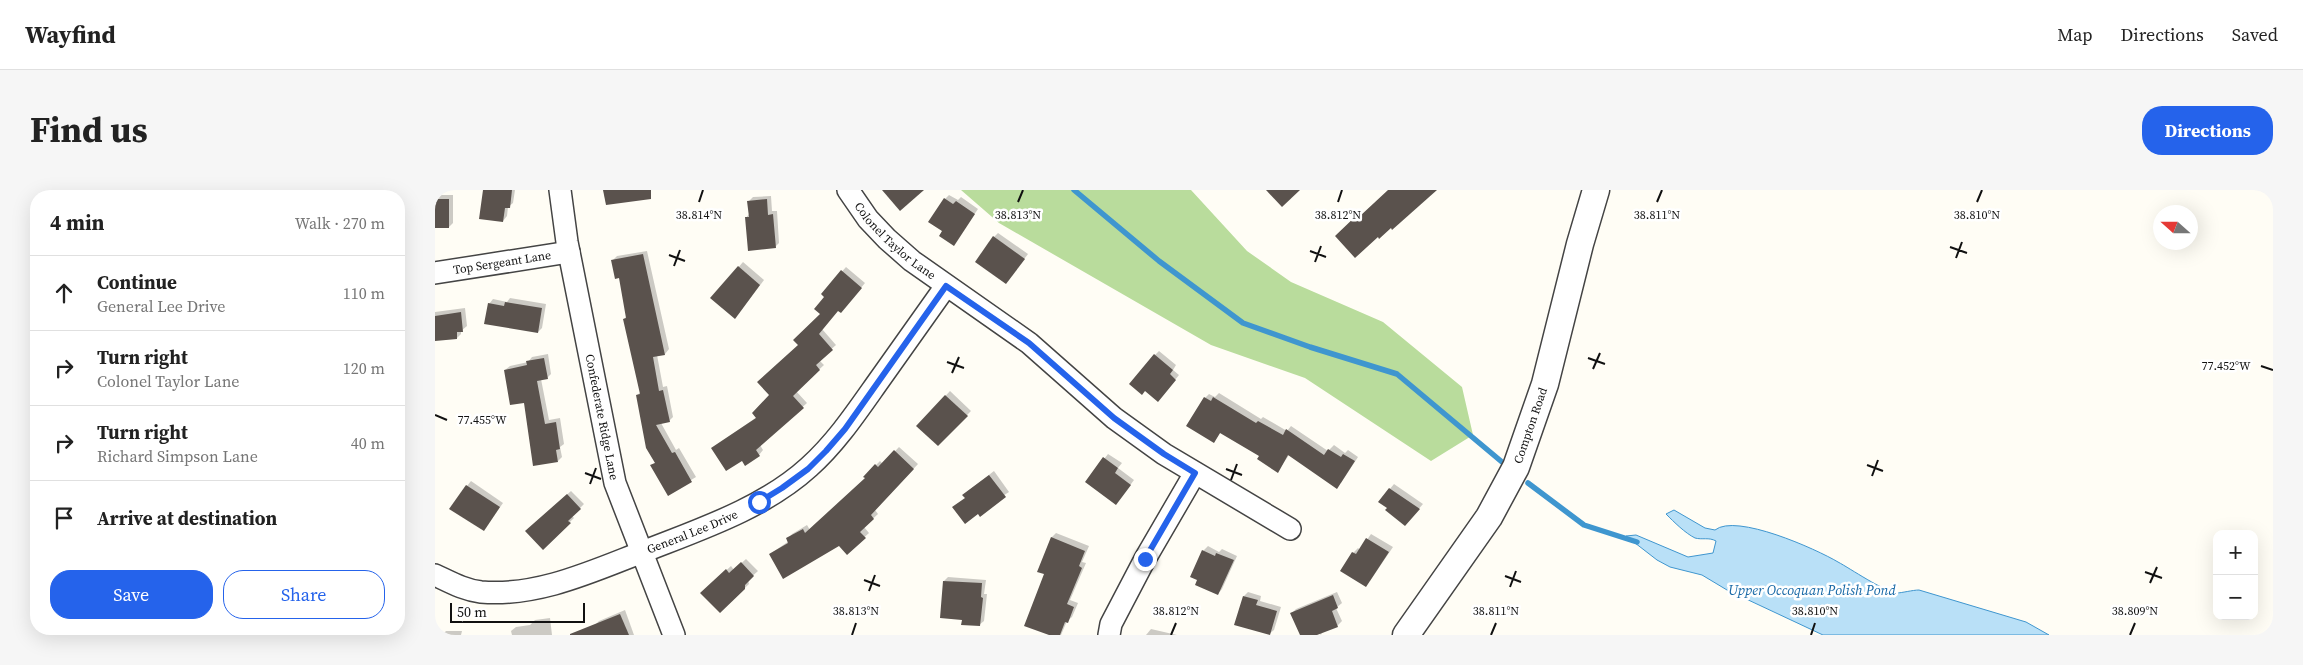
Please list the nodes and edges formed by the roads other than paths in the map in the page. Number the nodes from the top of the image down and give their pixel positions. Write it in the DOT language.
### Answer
graph roads {
  1 [pos="559,190"];
  2 [pos="848,190"];
  3 [pos="1596,190"];
  4 [pos="569,252"];
  5 [pos="435,273"];
  6 [pos="946,286"];
  7 [pos="1195,473"];
  8 [pos="1290,529"];
  9 [pos="641,552"];
  10 [pos="435,575"];
  11 [pos="674,635"];
  12 [pos="1109,635"];
  13 [pos="1406,635"];
  1 -- 4 [label="street, Confederate Ridge Lane"];
  2 -- 6 [label="street, Colonel Taylor Lane"];
  3 -- 13 [label="street, Compton Road"];
  4 -- 5 [label="street, Top Sergeant Lane"];
  4 -- 9 [label="street, Confederate Ridge Lane"];
  6 -- 7 [label="street, Colonel Taylor Lane"];
  6 -- 9 [label="street, General Lee Drive"];
  7 -- 8 [label="street, Colonel Taylor Lane"];
  7 -- 12 [label="street"];
  9 -- 10 [label="street, General Lee Drive"];
  9 -- 11 [label="street, Confederate Ridge Lane"];
}
